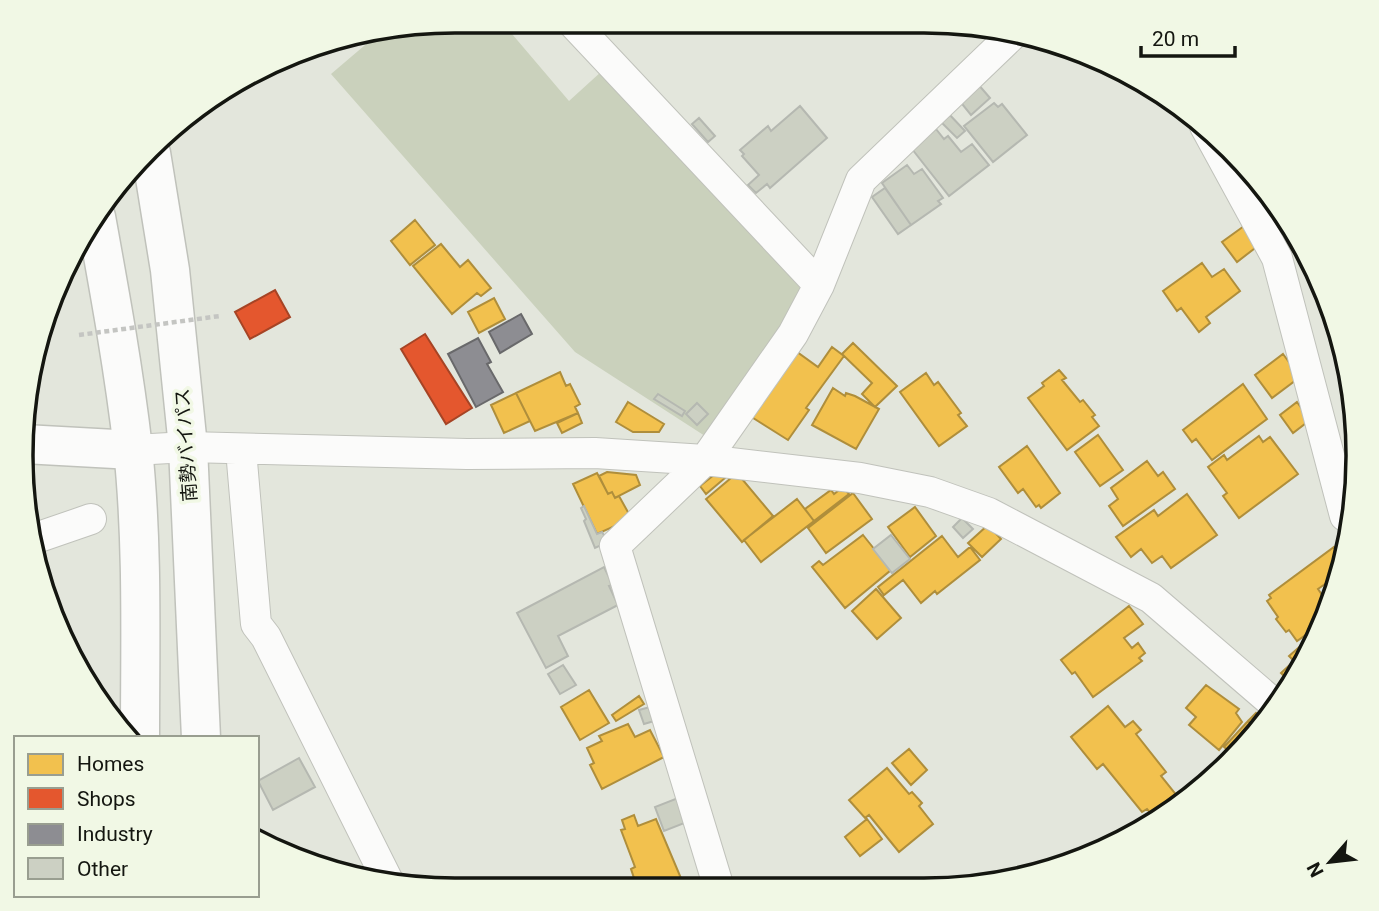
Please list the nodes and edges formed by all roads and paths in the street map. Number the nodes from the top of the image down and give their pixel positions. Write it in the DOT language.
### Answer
graph roads {
  1 [pos="582,33"];
  2 [pos="1006,41"];
  3 [pos="1222,157"];
  4 [pos="152,162"];
  5 [pos="98,230"];
  6 [pos="818,285"];
  7 [pos="220,316"];
  8 [pos="79,335"];
  9 [pos="33,445"];
  10 [pos="188,447"];
  11 [pos="133,450"];
  12 [pos="242,450"];
  13 [pos="705,460"];
  14 [pos="1342,506"];
  15 [pos="91,519"];
  16 [pos="41,536"];
  17 [pos="1268,699"];
  18 [pos="140,736"];
  19 [pos="201,736"];
  20 [pos="383,872"];
  21 [pos="716,878"];
  1 -- 6 [label="street"];
  2 -- 6 [label="street"];
  3 -- 14 [label="street"];
  4 -- 10 [label="main road, 南勢バイパス"];
  5 -- 11 [label="main road"];
  6 -- 13 [label="street"];
  7 -- 8 [label="path, bridge"];
  9 -- 11 [label="main road"];
  10 -- 11 [label="street"];
  10 -- 12 [label="street"];
  10 -- 19 [label="main road, 南勢バイパス"];
  11 -- 18 [label="main road"];
  12 -- 13 [label="street"];
  12 -- 20 [label="street"];
  13 -- 17 [label="street"];
  13 -- 21 [label="street"];
  15 -- 16 [label="street"];
}
